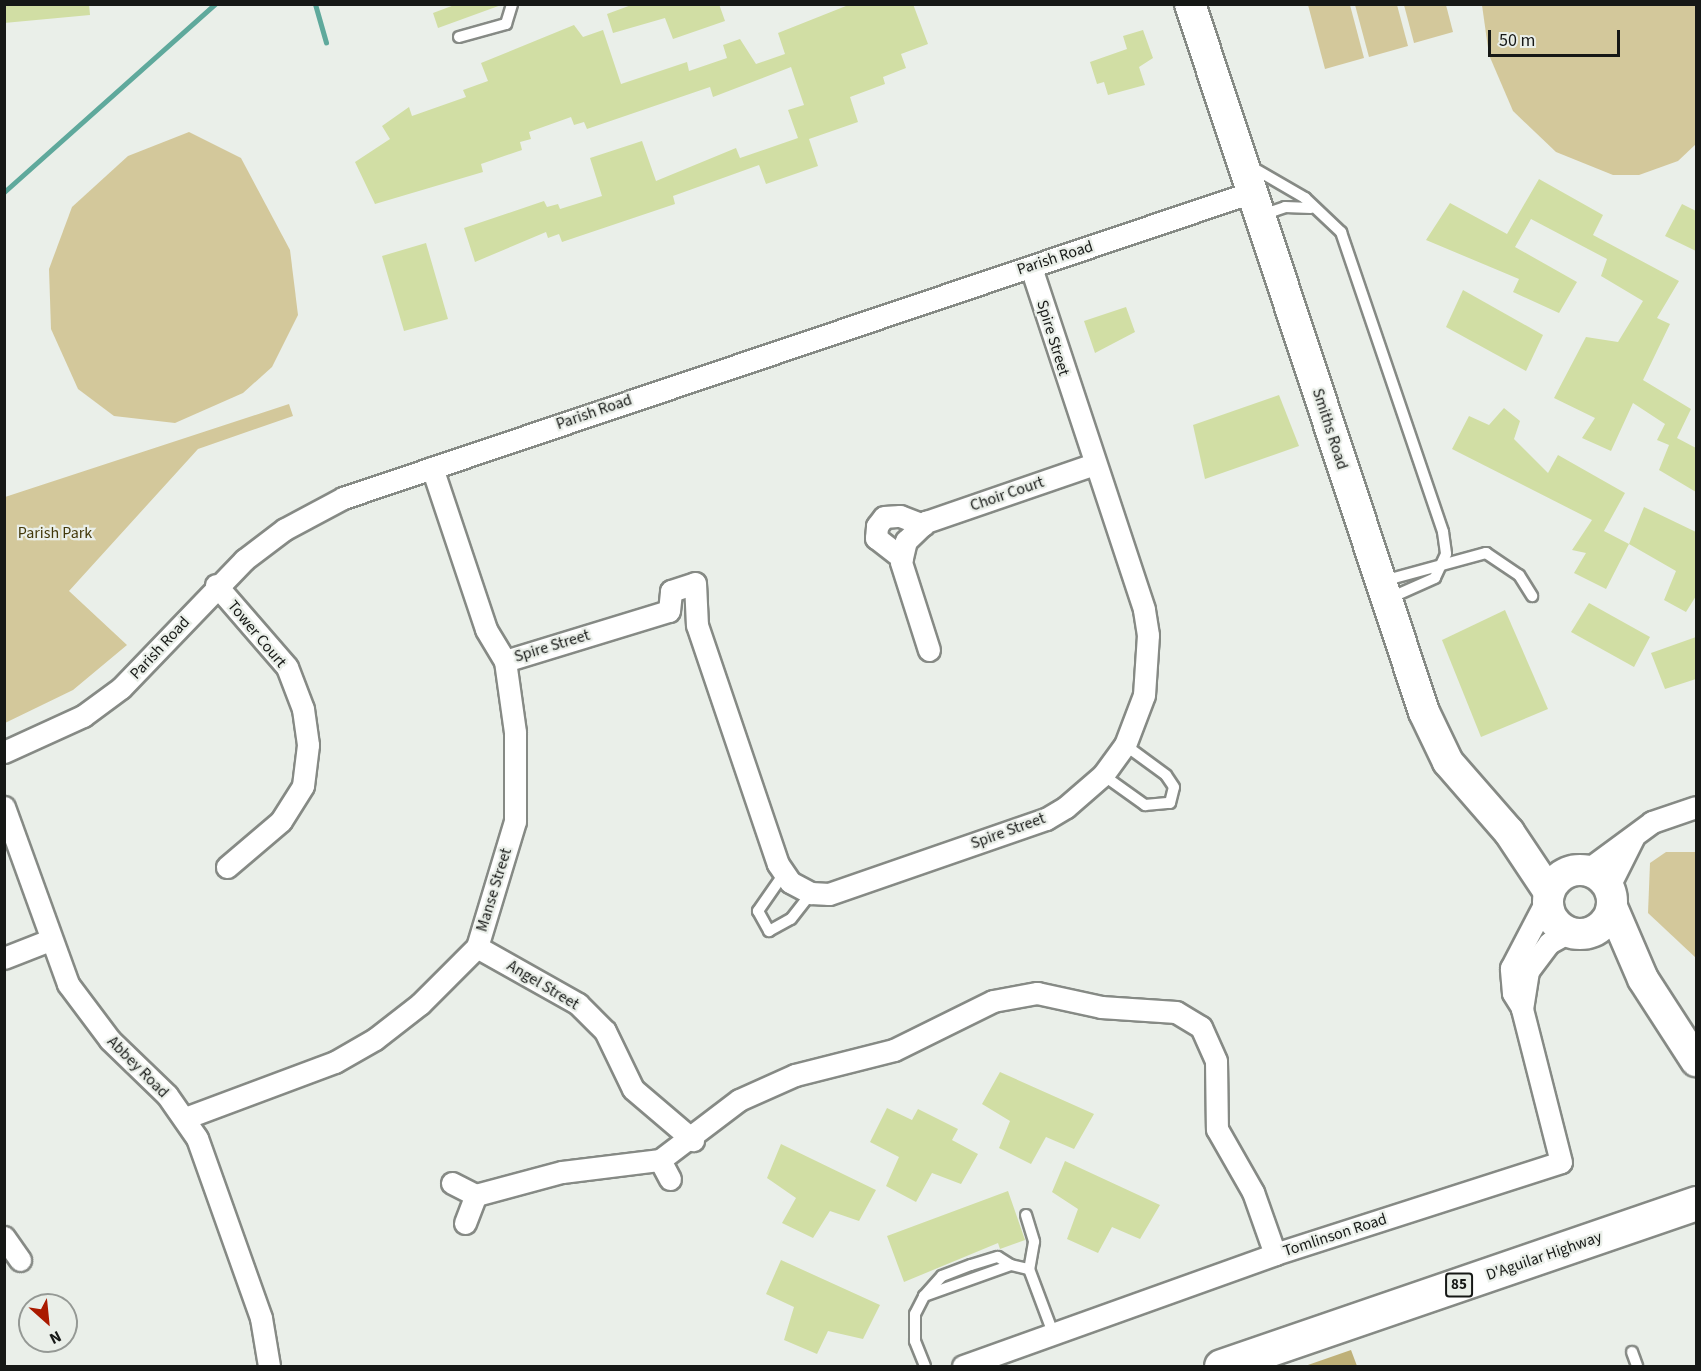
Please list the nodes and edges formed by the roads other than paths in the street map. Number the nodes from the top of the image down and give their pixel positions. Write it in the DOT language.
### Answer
graph roads {
  1 [pos="512,4"];
  2 [pos="1190,4"];
  3 [pos="459,37"];
  4 [pos="1242,162"];
  5 [pos="1256,204"];
  6 [pos="1311,208"];
  7 [pos="1030,267"];
  8 [pos="1092,465"];
  9 [pos="432,468"];
  10 [pos="923,525"];
  11 [pos="902,558"];
  12 [pos="1443,562"];
  13 [pos="216,585"];
  14 [pos="1383,591"];
  15 [pos="1532,596"];
  16 [pos="669,611"];
  17 [pos="697,625"];
  18 [pos="929,651"];
  19 [pos="505,661"];
  20 [pos="1125,745"];
  21 [pos="4,752"];
  22 [pos="1104,775"];
  23 [pos="4,807"];
  24 [pos="1696,807"];
  25 [pos="1509,832"];
  26 [pos="227,867"];
  27 [pos="783,875"];
  28 [pos="1597,883"];
  29 [pos="810,893"];
  30 [pos="1548,895"];
  31 [pos="1575,933"];
  32 [pos="50,940"];
  33 [pos="477,947"];
  34 [pos="4,958"];
  35 [pos="1643,979"];
  36 [pos="1522,1009"];
  37 [pos="1696,1061"];
  38 [pos="185,1118"];
  39 [pos="693,1140"];
  40 [pos="660,1160"];
  41 [pos="670,1179"];
  42 [pos="452,1183"];
  43 [pos="476,1195"];
  44 [pos="1696,1203"];
  45 [pos="1026,1215"];
  46 [pos="465,1223"];
  47 [pos="4,1238"];
  48 [pos="1275,1254"];
  49 [pos="20,1260"];
  50 [pos="1029,1269"];
  51 [pos="1053,1333"];
  52 [pos="1632,1353"];
  53 [pos="269,1366"];
  54 [pos="925,1366"];
  55 [pos="963,1366"];
  56 [pos="1221,1366"];
  57 [pos="1637,1366"];
  1 -- 3 [label="lane"];
  2 -- 4 [label="main road, Smiths Road"];
  4 -- 5 [label="main road, Smiths Road"];
  4 -- 6 [label="lane"];
  5 -- 6 [label="lane"];
  5 -- 7 [label="street, Parish Road"];
  5 -- 14 [label="main road, Smiths Road"];
  6 -- 12 [label="lane"];
  7 -- 8 [label="street, Spire Street"];
  7 -- 9 [label="street, Parish Road"];
  8 -- 10 [label="street, Choir Court"];
  8 -- 20 [label="street, Spire Street"];
  9 -- 13 [label="street, Parish Road"];
  9 -- 19 [label="street, Manse Street"];
  10 -- 11 [label="street"];
  10 -- 11 [label="street"];
  11 -- 18 [label="street"];
  12 -- 14 [label="lane"];
  12 -- 14 [label="lane"];
  12 -- 15 [label="lane"];
  13 -- 21 [label="street, Parish Road"];
  13 -- 26 [label="street, Tower Court"];
  14 -- 25 [label="main road, Smiths Road"];
  16 -- 17 [label="street"];
  16 -- 17 [label="street"];
  16 -- 19 [label="street, Spire Street"];
  17 -- 27 [label="street"];
  19 -- 33 [label="street, Manse Street"];
  20 -- 22 [label="street, Spire Street"];
  20 -- 22 [label="lane"];
  22 -- 29 [label="street, Spire Street"];
  23 -- 32 [label="street, Abbey Road"];
  24 -- 28 [label="street"];
  25 -- 28 [label="main road, Smiths Road"];
  25 -- 30 [label="main road, Smiths Road"];
  27 -- 29 [label="street"];
  27 -- 29 [label="lane"];
  28 -- 30 [label="main road"];
  28 -- 31 [label="main road"];
  28 -- 35 [label="main road"];
  30 -- 31 [label="main road"];
  30 -- 36 [label="street, Tomlinson Road"];
  31 -- 35 [label="main road"];
  31 -- 36 [label="street, Tomlinson Road"];
  32 -- 34 [label="street"];
  32 -- 38 [label="street, Abbey Road"];
  33 -- 38 [label="street, Manse Street"];
  33 -- 39 [label="street, Angel Street"];
  35 -- 37 [label="main road"];
  36 -- 48 [label="street, Tomlinson Road"];
  38 -- 53 [label="street, Abbey Road"];
  39 -- 40 [label="street"];
  39 -- 48 [label="street"];
  40 -- 41 [label="street"];
  40 -- 43 [label="street"];
  42 -- 43 [label="street"];
  43 -- 46 [label="street"];
  44 -- 56 [label="highway, D'Aguilar Highway / 85"];
  45 -- 50 [label="lane"];
  47 -- 49 [label="street"];
  48 -- 51 [label="street, Tomlinson Road"];
  50 -- 51 [label="lane"];
  50 -- 54 [label="lane"];
  51 -- 55 [label="street, Tomlinson Road"];
  52 -- 57 [label="lane"];
}
